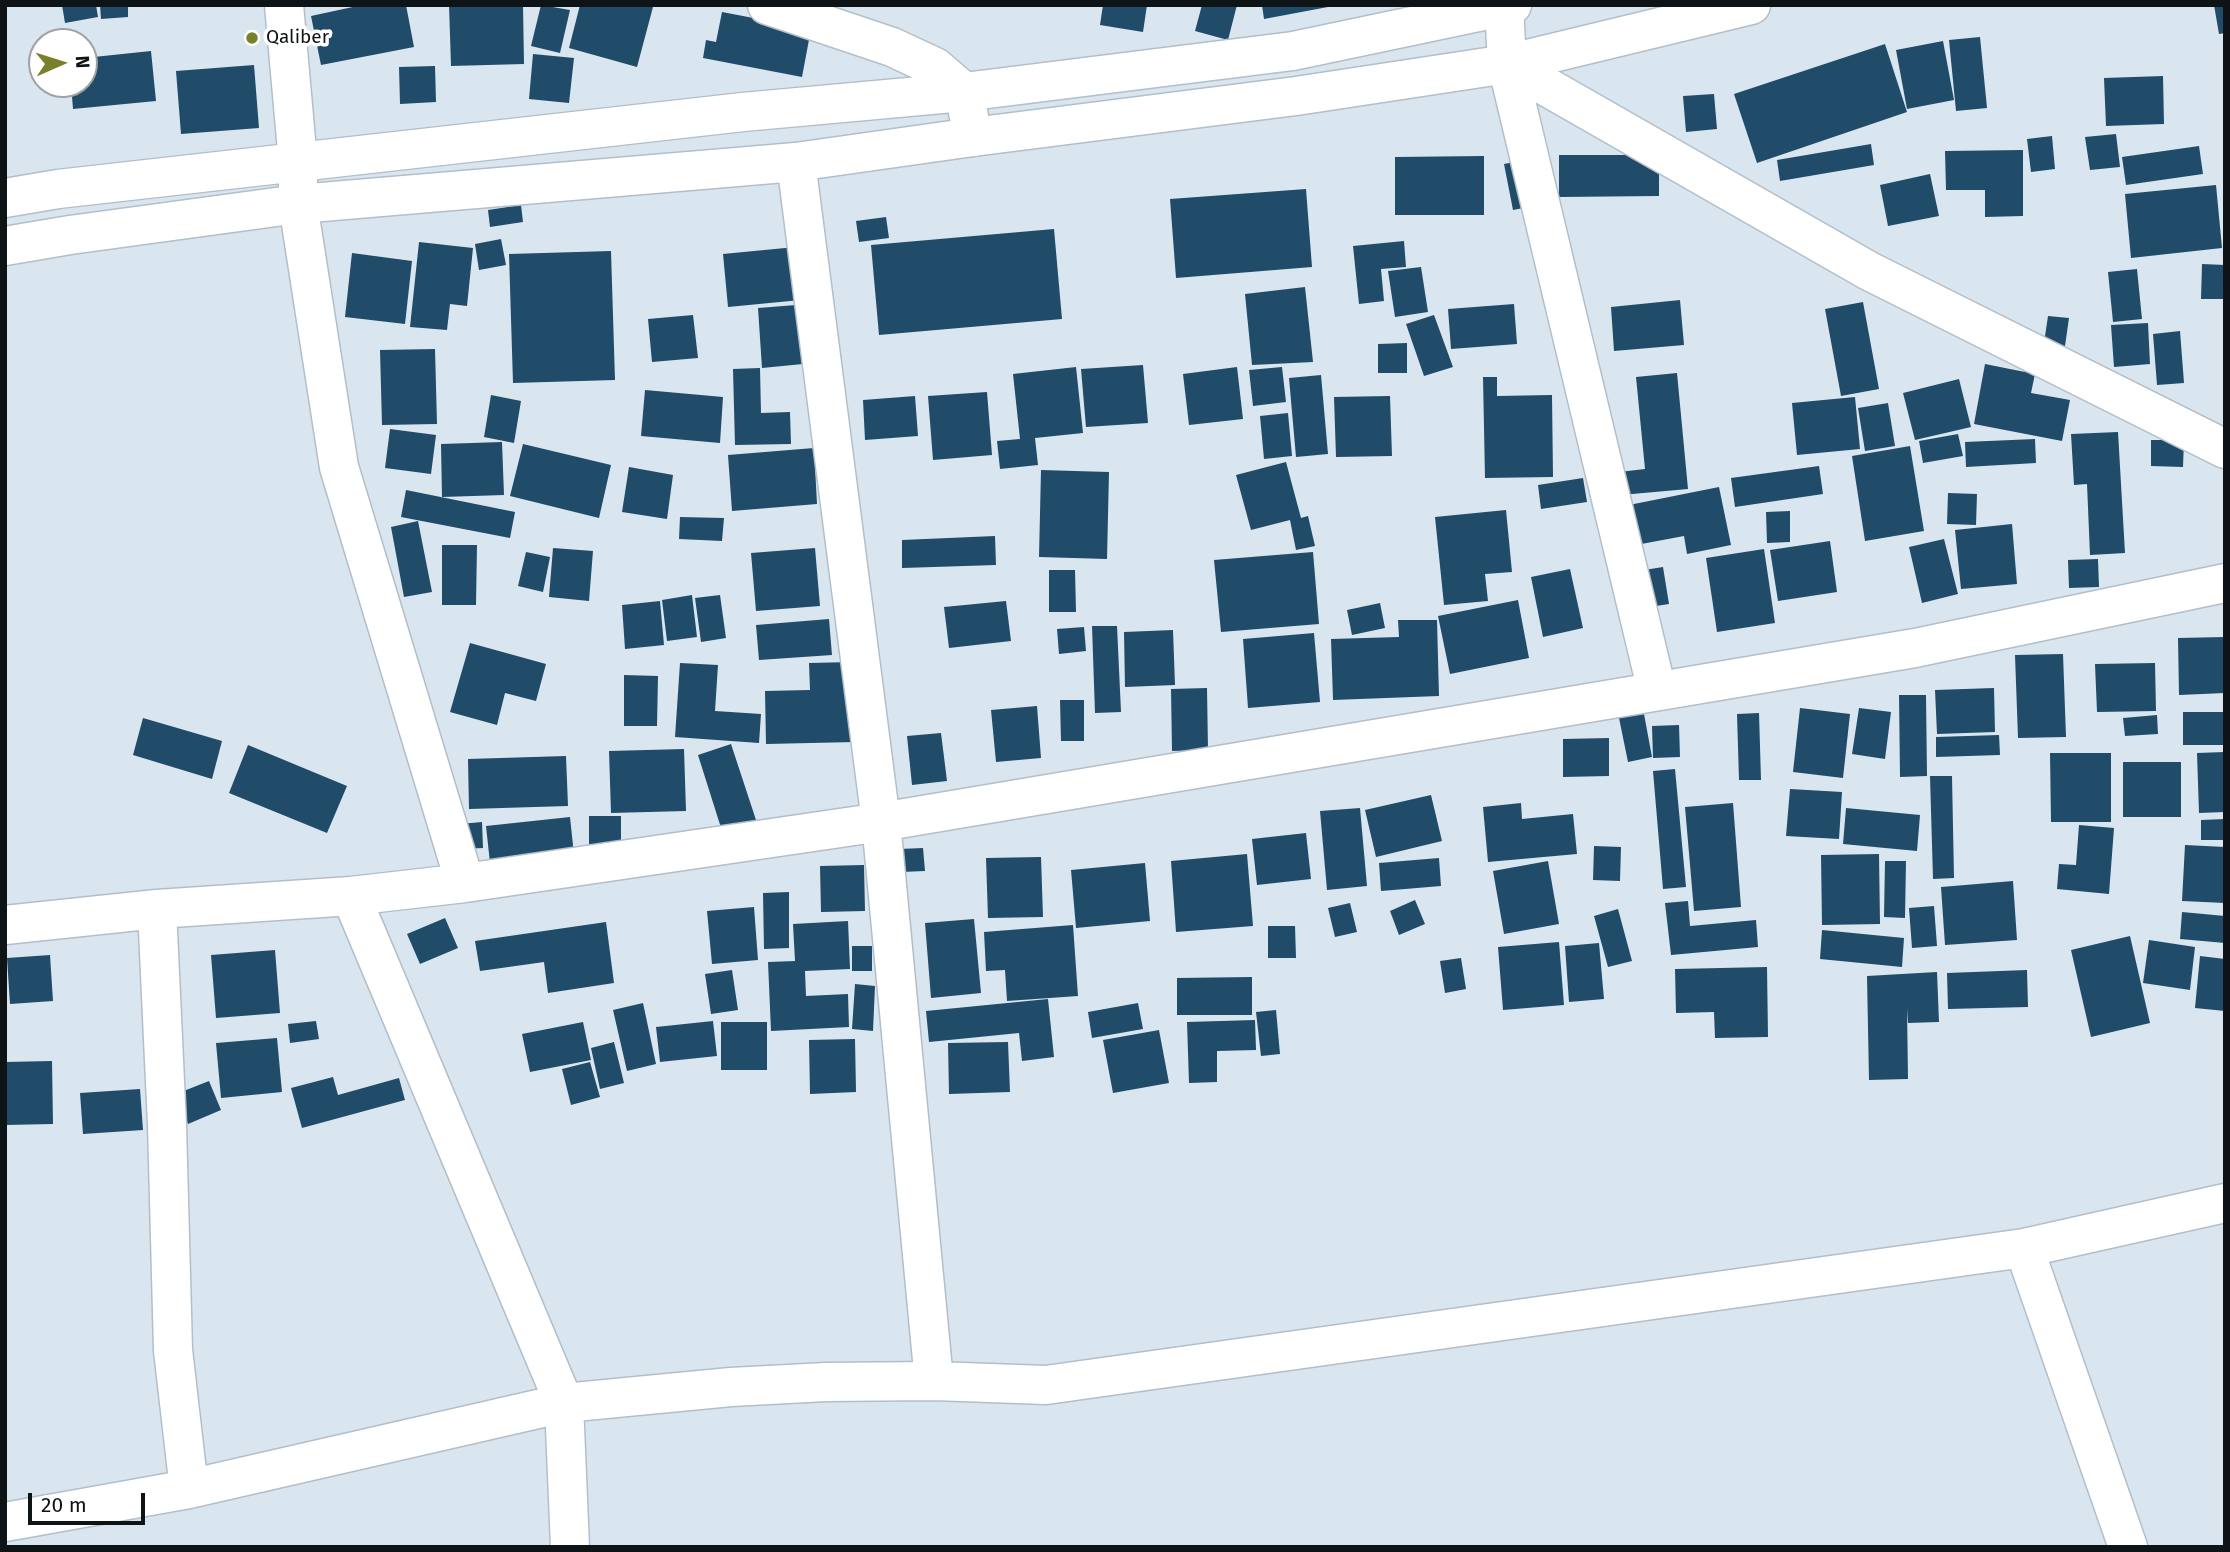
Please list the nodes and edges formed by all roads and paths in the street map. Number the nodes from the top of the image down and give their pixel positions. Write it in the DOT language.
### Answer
graph roads {
  1 [pos="284,5"];
  2 [pos="767,5"];
  3 [pos="1751,5"];
  4 [pos="1507,6"];
  5 [pos="1293,51"];
  6 [pos="1507,64"];
  7 [pos="964,92"];
  8 [pos="1296,96"];
  9 [pos="548,134"];
  10 [pos="972,137"];
  11 [pos="298,162"];
  12 [pos="796,162"];
  13 [pos="556,183"];
  14 [pos="5,198"];
  15 [pos="298,204"];
  16 [pos="5,246"];
  17 [pos="2225,449"];
  18 [pos="2225,583"];
  19 [pos="1657,691"];
  20 [pos="881,822"];
  21 [pos="465,883"];
  22 [pos="351,895"];
  23 [pos="158,909"];
  24 [pos="5,925"];
  25 [pos="2225,1203"];
  26 [pos="2024,1248"];
  27 [pos="934,1381"];
  28 [pos="564,1403"];
  29 [pos="188,1489"];
  30 [pos="5,1522"];
  31 [pos="570,1547"];
  32 [pos="2128,1547"];
  1 -- 11 [label="street"];
  2 -- 7 [label="street"];
  3 -- 6 [label="street"];
  4 -- 5 [label="street"];
  4 -- 6 [label="street"];
  5 -- 7 [label="street"];
  5 -- 8 [label="street"];
  6 -- 8 [label="street"];
  6 -- 17 [label="street"];
  6 -- 19 [label="street"];
  7 -- 9 [label="street"];
  7 -- 10 [label="street"];
  8 -- 10 [label="street"];
  9 -- 11 [label="street"];
  9 -- 13 [label="street"];
  10 -- 12 [label="street"];
  11 -- 14 [label="street"];
  11 -- 15 [label="street"];
  12 -- 13 [label="street"];
  12 -- 20 [label="street"];
  13 -- 15 [label="street"];
  15 -- 16 [label="street"];
  15 -- 21 [label="street"];
  18 -- 19 [label="street"];
  19 -- 20 [label="street"];
  20 -- 21 [label="street"];
  20 -- 27 [label="street"];
  21 -- 22 [label="street"];
  22 -- 23 [label="street"];
  22 -- 28 [label="street"];
  23 -- 24 [label="street"];
  23 -- 29 [label="street"];
  25 -- 26 [label="street"];
  26 -- 27 [label="street"];
  26 -- 32 [label="street"];
  27 -- 28 [label="street"];
  28 -- 29 [label="street"];
  28 -- 31 [label="street"];
  29 -- 30 [label="street"];
}
